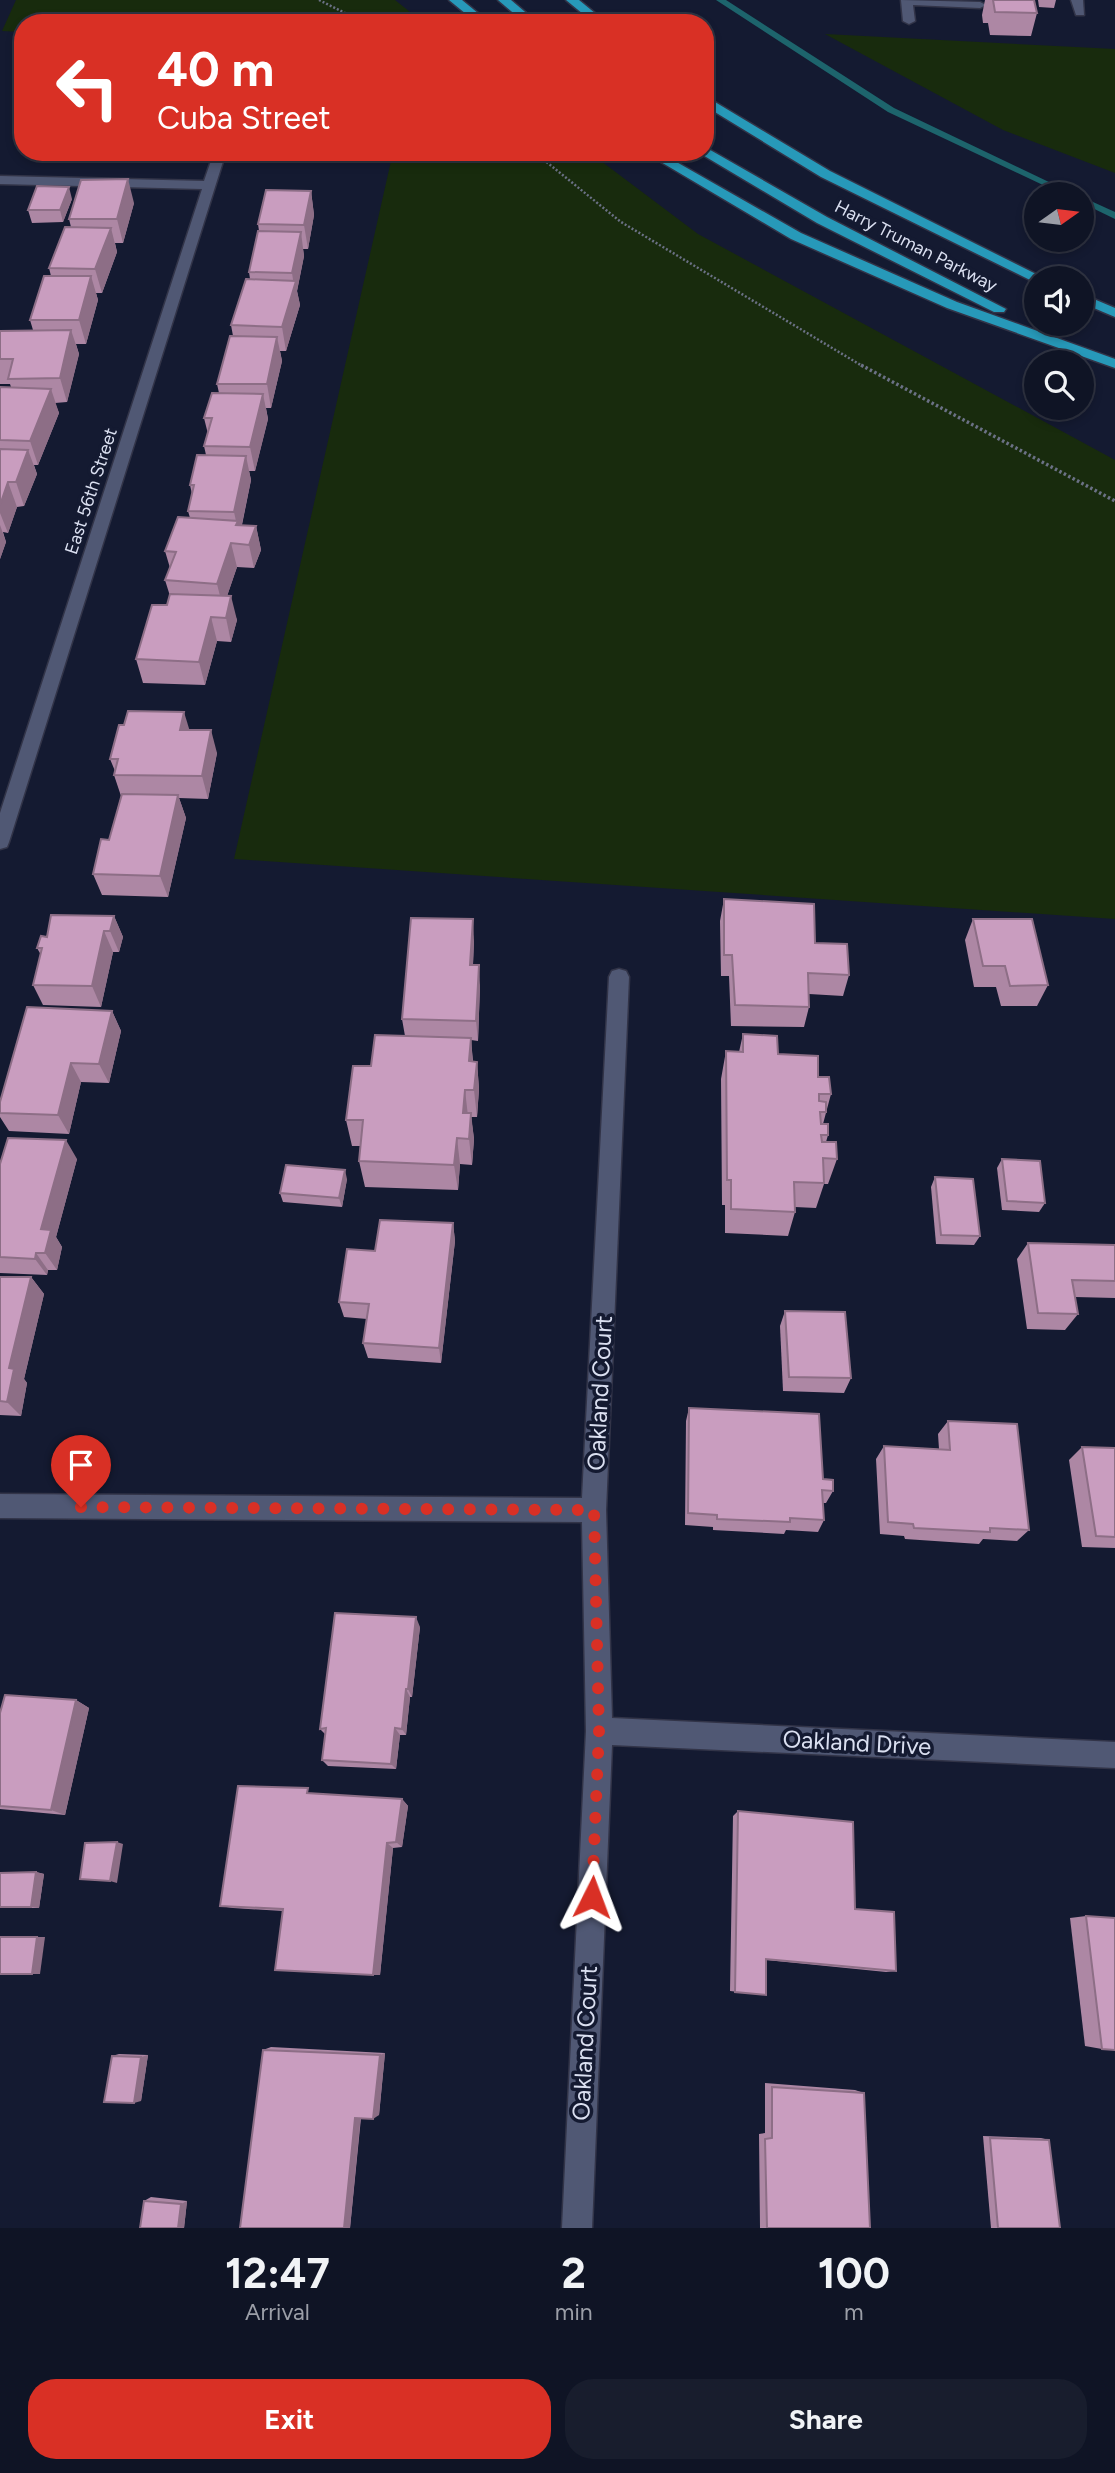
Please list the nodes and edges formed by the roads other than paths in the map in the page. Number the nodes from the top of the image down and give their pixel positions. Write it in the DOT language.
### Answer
graph roads {
  1 [pos="455,0"];
  2 [pos="504,0"];
  3 [pos="572,0"];
  4 [pos="1077,0"];
  5 [pos="907,1"];
  6 [pos="980,5"];
  7 [pos="1080,13"];
  8 [pos="473,14"];
  9 [pos="521,14"];
  10 [pos="590,14"];
  11 [pos="909,21"];
  12 [pos="714,106"];
  13 [pos="714,156"];
  14 [pos="217,161"];
  15 [pos="666,161"];
  16 [pos="0,180"];
  17 [pos="207,186"];
  18 [pos="1024,272"];
  19 [pos="1094,304"];
  20 [pos="1115,313"];
  21 [pos="1115,363"];
  22 [pos="0,842"];
  23 [pos="619,977"];
  24 [pos="0,1506"];
  25 [pos="594,1510"];
  26 [pos="599,1731"];
  27 [pos="1115,1755"];
  28 [pos="577,2228"];
  1 -- 8 [label="highway"];
  2 -- 9 [label="highway"];
  3 -- 10 [label="highway"];
  4 -- 7 [label="street"];
  5 -- 6 [label="street"];
  5 -- 11 [label="street"];
  12 -- 18 [label="highway, Harry Truman Parkway"];
  13 -- 21 [label="highway, Harry Truman Parkway"];
  14 -- 17 [label="street, East 56th Street"];
  15 -- 21 [label="highway"];
  16 -- 17 [label="street"];
  17 -- 22 [label="street, East 56th Street"];
  19 -- 20 [label="highway"];
  23 -- 25 [label="street, Oakland Court"];
  24 -- 25 [label="street"];
  25 -- 26 [label="street, Oakland Court"];
  26 -- 27 [label="street, Oakland Drive"];
  26 -- 28 [label="street, Oakland Court"];
}
